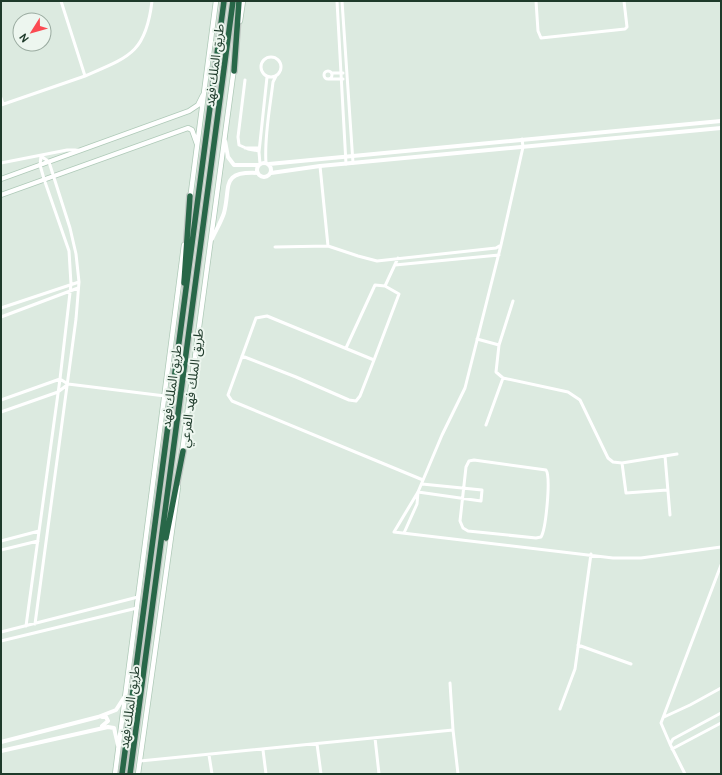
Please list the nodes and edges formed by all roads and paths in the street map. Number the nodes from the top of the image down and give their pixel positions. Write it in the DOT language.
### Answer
graph roads {
  1 [pos="61,1"];
  2 [pos="152,1"];
  3 [pos="216,1"];
  4 [pos="224,1"];
  5 [pos="233,1"];
  6 [pos="240,1"];
  7 [pos="243,1"];
  8 [pos="337,1"];
  9 [pos="342,1"];
  10 [pos="536,1"];
  11 [pos="624,1"];
  12 [pos="234,71"];
  13 [pos="332,73"];
  14 [pos="347,73"];
  15 [pos="342,74"];
  16 [pos="85,76"];
  17 [pos="276,76"];
  18 [pos="267,77"];
  19 [pos="342,78"];
  20 [pos="331,79"];
  21 [pos="347,79"];
  22 [pos="245,80"];
  23 [pos="204,92"];
  24 [pos="1,98"];
  25 [pos="265,104"];
  26 [pos="2,105"];
  27 [pos="270,105"];
  28 [pos="721,121"];
  29 [pos="721,128"];
  30 [pos="261,134"];
  31 [pos="224,135"];
  32 [pos="267,135"];
  33 [pos="522,139"];
  34 [pos="198,147"];
  35 [pos="523,147"];
  36 [pos="259,149"];
  37 [pos="79,150"];
  38 [pos="41,156"];
  39 [pos="353,156"];
  40 [pos="345,157"];
  41 [pos="49,162"];
  42 [pos="1,163"];
  43 [pos="353,163"];
  44 [pos="260,164"];
  45 [pos="268,164"];
  46 [pos="346,164"];
  47 [pos="40,165"];
  48 [pos="320,166"];
  49 [pos="258,173"];
  50 [pos="271,173"];
  51 [pos="54,176"];
  52 [pos="1,179"];
  53 [pos="44,179"];
  54 [pos="1,195"];
  55 [pos="190,196"];
  56 [pos="209,245"];
  57 [pos="501,245"];
  58 [pos="328,246"];
  59 [pos="275,247"];
  60 [pos="499,255"];
  61 [pos="398,258"];
  62 [pos="395,265"];
  63 [pos="79,282"];
  64 [pos="71,284"];
  65 [pos="385,286"];
  66 [pos="78,288"];
  67 [pos="70,292"];
  68 [pos="513,301"];
  69 [pos="1,308"];
  70 [pos="1,317"];
  71 [pos="477,339"];
  72 [pos="499,346"];
  73 [pos="346,348"];
  74 [pos="242,356"];
  75 [pos="374,360"];
  76 [pos="177,366"];
  77 [pos="503,378"];
  78 [pos="60,379"];
  79 [pos="68,384"];
  80 [pos="58,392"];
  81 [pos="165,396"];
  82 [pos="1,400"];
  83 [pos="1,412"];
  84 [pos="486,425"];
  85 [pos="183,451"];
  86 [pos="677,454"];
  87 [pos="665,456"];
  88 [pos="622,463"];
  89 [pos="422,482"];
  90 [pos="464,488"];
  91 [pos="667,490"];
  92 [pos="418,492"];
  93 [pos="462,499"];
  94 [pos="670,515"];
  95 [pos="39,531"];
  96 [pos="404,533"];
  97 [pos="1,541"];
  98 [pos="38,541"];
  99 [pos="721,547"];
  100 [pos="1,550"];
  101 [pos="591,554"];
  102 [pos="721,565"];
  103 [pos="138,597"];
  104 [pos="155,597"];
  105 [pos="137,608"];
  106 [pos="35,624"];
  107 [pos="26,626"];
  108 [pos="1,632"];
  109 [pos="1,641"];
  110 [pos="578,645"];
  111 [pos="632,664"];
  112 [pos="450,683"];
  113 [pos="721,688"];
  114 [pos="125,696"];
  115 [pos="560,709"];
  116 [pos="721,713"];
  117 [pos="98,717"];
  118 [pos="664,717"];
  119 [pos="721,722"];
  120 [pos="98,728"];
  121 [pos="453,730"];
  122 [pos="376,738"];
  123 [pos="1,742"];
  124 [pos="317,744"];
  125 [pos="670,744"];
  126 [pos="118,747"];
  127 [pos="672,749"];
  128 [pos="263,750"];
  129 [pos="1,751"];
  130 [pos="209,755"];
  131 [pos="139,761"];
  132 [pos="115,774"];
  133 [pos="122,774"];
  134 [pos="130,774"];
  135 [pos="138,774"];
  136 [pos="212,774"];
  137 [pos="266,774"];
  138 [pos="320,774"];
  139 [pos="379,774"];
  140 [pos="458,774"];
  141 [pos="685,774"];
  1 -- 16 [label="street"];
  2 -- 16 [label="street"];
  3 -- 23 [label="main road, طريق الملك فهد الفرعي"];
  4 -- 76 [label="highway, طريق الملك فهد"];
  5 -- 104 [label="highway, طريق الملك فهد"];
  6 -- 12 [label="highway"];
  7 -- 12 [label="main road, طريق الملك فهد الفرعي"];
  8 -- 15 [label="street"];
  9 -- 14 [label="street"];
  10 -- 11 [label="street"];
  12 -- 31 [label="main road, طريق الملك فهد الفرعي"];
  13 -- 15 [label="street"];
  13 -- 20 [label="street"];
  13 -- 20 [label="street"];
  14 -- 15 [label="street"];
  14 -- 21 [label="street"];
  15 -- 19 [label="street"];
  16 -- 26 [label="street"];
  17 -- 18 [label="street"];
  17 -- 18 [label="street"];
  17 -- 27 [label="street"];
  18 -- 25 [label="street"];
  19 -- 20 [label="street"];
  19 -- 21 [label="street"];
  19 -- 40 [label="street"];
  21 -- 39 [label="street"];
  22 -- 36 [label="street"];
  23 -- 34 [label="main road, طريق الملك فهد الفرعي"];
  23 -- 37 [label="main road"];
  24 -- 26 [label="street"];
  25 -- 27 [label="street"];
  25 -- 30 [label="street"];
  27 -- 32 [label="street"];
  28 -- 33 [label="street"];
  29 -- 35 [label="street"];
  30 -- 32 [label="street"];
  30 -- 36 [label="street"];
  31 -- 44 [label="street"];
  31 -- 56 [label="main road, طريق الملك فهد الفرعي"];
  32 -- 45 [label="street"];
  33 -- 35 [label="street"];
  33 -- 39 [label="street"];
  34 -- 51 [label="main road"];
  34 -- 55 [label="main road, طريق الملك فهد الفرعي"];
  35 -- 43 [label="street"];
  35 -- 57 [label="street"];
  36 -- 44 [label="street"];
  37 -- 38 [label="street"];
  37 -- 41 [label="main road"];
  38 -- 41 [label="street"];
  38 -- 42 [label="street"];
  38 -- 47 [label="street"];
  39 -- 40 [label="street"];
  39 -- 43 [label="street"];
  40 -- 45 [label="street"];
  40 -- 46 [label="street"];
  41 -- 47 [label="main road"];
  41 -- 51 [label="street"];
  43 -- 46 [label="street"];
  44 -- 45 [label="street"];
  44 -- 49 [label="street"];
  45 -- 50 [label="street"];
  46 -- 48 [label="street"];
  47 -- 52 [label="main road"];
  47 -- 53 [label="street"];
  48 -- 50 [label="street"];
  48 -- 58 [label="street"];
  49 -- 50 [label="street"];
  49 -- 56 [label="street"];
  51 -- 53 [label="main road"];
  51 -- 63 [label="street"];
  53 -- 54 [label="main road"];
  53 -- 64 [label="street"];
  55 -- 76 [label="highway"];
  55 -- 81 [label="main road, طريق الملك فهد الفرعي"];
  56 -- 85 [label="main road, طريق الملك فهد الفرعي"];
  57 -- 60 [label="street"];
  57 -- 61 [label="street"];
  58 -- 59 [label="street"];
  58 -- 61 [label="street"];
  60 -- 62 [label="street"];
  60 -- 71 [label="street"];
  61 -- 62 [label="street"];
  62 -- 65 [label="street"];
  63 -- 64 [label="street"];
  63 -- 66 [label="street"];
  64 -- 67 [label="street"];
  64 -- 69 [label="street"];
  65 -- 73 [label="street"];
  65 -- 75 [label="street"];
  66 -- 67 [label="street"];
  66 -- 79 [label="street"];
  67 -- 70 [label="street"];
  67 -- 78 [label="street"];
  68 -- 72 [label="street"];
  71 -- 72 [label="street"];
  71 -- 89 [label="street"];
  72 -- 77 [label="street"];
  73 -- 74 [label="street"];
  73 -- 75 [label="street"];
  74 -- 75 [label="street"];
  74 -- 89 [label="street"];
  76 -- 133 [label="highway, طريق الملك فهد"];
  77 -- 84 [label="street"];
  77 -- 88 [label="street"];
  78 -- 79 [label="street"];
  78 -- 80 [label="street"];
  78 -- 82 [label="street"];
  79 -- 80 [label="street"];
  79 -- 81 [label="street"];
  79 -- 106 [label="street"];
  80 -- 83 [label="street"];
  80 -- 95 [label="street"];
  81 -- 103 [label="main road, طريق الملك فهد الفرعي"];
  85 -- 104 [label="highway"];
  85 -- 131 [label="main road, طريق الملك فهد الفرعي"];
  86 -- 87 [label="street"];
  87 -- 88 [label="street"];
  87 -- 91 [label="street"];
  88 -- 91 [label="street"];
  89 -- 90 [label="street"];
  89 -- 92 [label="street"];
  90 -- 93 [label="street"];
  90 -- 93 [label="street"];
  90 -- 93 [label="street"];
  91 -- 94 [label="street"];
  92 -- 93 [label="street"];
  92 -- 96 [label="street"];
  92 -- 96 [label="street"];
  95 -- 97 [label="street"];
  95 -- 98 [label="street"];
  96 -- 101 [label="street"];
  98 -- 100 [label="street"];
  98 -- 107 [label="street"];
  99 -- 101 [label="street"];
  101 -- 110 [label="street"];
  102 -- 118 [label="street"];
  103 -- 105 [label="main road, طريق الملك فهد الفرعي"];
  103 -- 106 [label="street"];
  104 -- 134 [label="highway, طريق الملك فهد"];
  105 -- 109 [label="street"];
  105 -- 114 [label="main road, طريق الملك فهد الفرعي"];
  106 -- 107 [label="street"];
  107 -- 108 [label="street"];
  110 -- 111 [label="street"];
  110 -- 115 [label="street"];
  112 -- 121 [label="street"];
  113 -- 118 [label="street"];
  114 -- 117 [label="street"];
  114 -- 126 [label="main road, طريق الملك فهد الفرعي"];
  116 -- 125 [label="street"];
  117 -- 120 [label="street"];
  117 -- 123 [label="street"];
  118 -- 125 [label="street"];
  119 -- 127 [label="street"];
  120 -- 126 [label="street"];
  120 -- 129 [label="street"];
  121 -- 122 [label="street"];
  121 -- 140 [label="street"];
  122 -- 124 [label="street"];
  122 -- 139 [label="street"];
  124 -- 128 [label="street"];
  124 -- 138 [label="street"];
  125 -- 127 [label="street"];
  126 -- 132 [label="main road, طريق الملك فهد الفرعي"];
  127 -- 141 [label="street"];
  128 -- 130 [label="street"];
  128 -- 137 [label="street"];
  130 -- 131 [label="street"];
  130 -- 136 [label="street"];
  131 -- 135 [label="main road, طريق الملك فهد الفرعي"];
}
